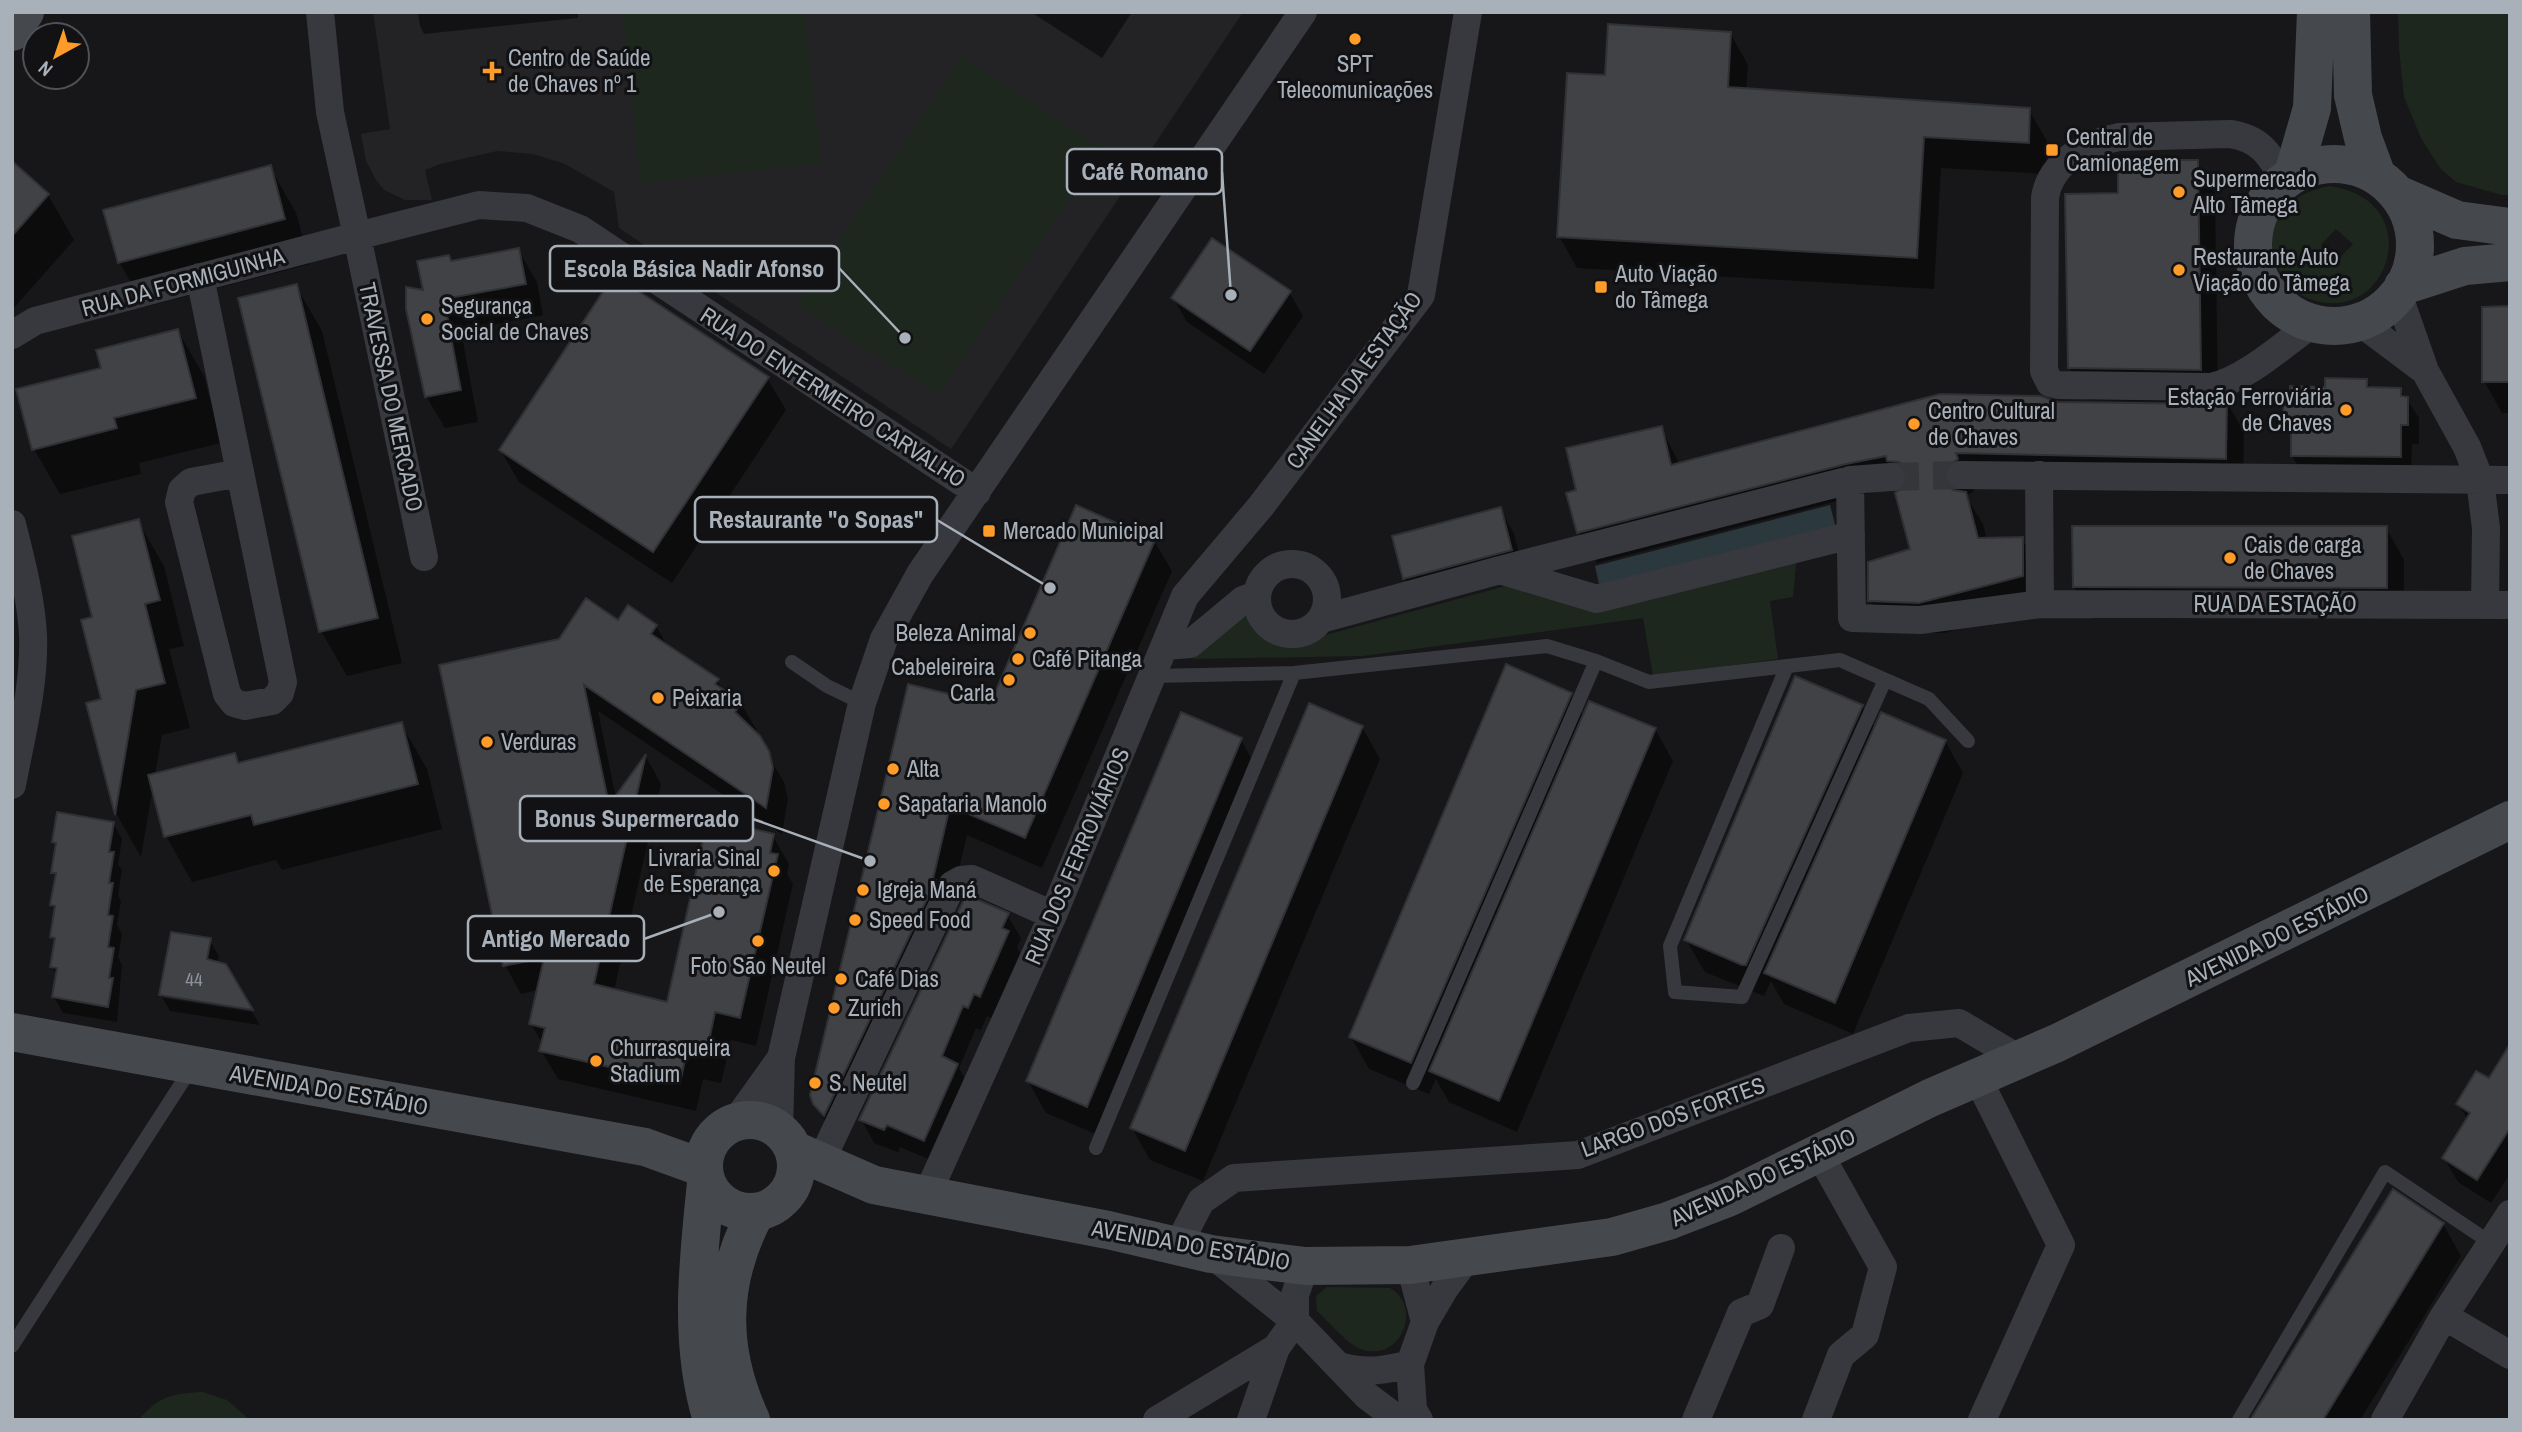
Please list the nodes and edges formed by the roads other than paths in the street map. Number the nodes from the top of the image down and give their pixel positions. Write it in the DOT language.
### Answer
graph roads {
  1 [pos="25,12"];
  2 [pos="320,12"];
  3 [pos="1303,12"];
  4 [pos="1468,12"];
  5 [pos="2316,12"];
  6 [pos="2351,12"];
  7 [pos="12,32"];
  8 [pos="2289,177"];
  9 [pos="2387,185"];
  10 [pos="2510,227"];
  11 [pos="358,236"];
  12 [pos="2510,262"];
  13 [pos="200,277"];
  14 [pos="2401,290"];
  15 [pos="2361,323"];
  16 [pos="2312,324"];
  17 [pos="12,335"];
  18 [pos="2425,370"];
  19 [pos="240,473"];
  20 [pos="1961,475"];
  21 [pos="2039,475"];
  22 [pos="1891,477"];
  23 [pos="1850,480"];
  24 [pos="2480,480"];
  25 [pos="2510,480"];
  26 [pos="978,492"];
  27 [pos="12,524"];
  28 [pos="1242,527"];
  29 [pos="1851,535"];
  30 [pos="424,557"];
  31 [pos="1500,570"];
  32 [pos="1257,595"];
  33 [pos="2040,604"];
  34 [pos="2497,605"];
  35 [pos="1321,619"];
  36 [pos="1166,646"];
  37 [pos="1597,660"];
  38 [pos="792,662"];
  39 [pos="1787,666"];
  40 [pos="1294,673"];
  41 [pos="1153,676"];
  42 [pos="1885,680"];
  43 [pos="862,703"];
  44 [pos="1968,741"];
  45 [pos="12,785"];
  46 [pos="2510,820"];
  47 [pos="1053,915"];
  48 [pos="12,1032"];
  49 [pos="781,1058"];
  50 [pos="2018,1058"];
  51 [pos="193,1065"];
  52 [pos="1978,1077"];
  53 [pos="1413,1083"];
  54 [pos="798,1147"];
  55 [pos="1096,1147"];
  56 [pos="714,1152"];
  57 [pos="1819,1153"];
  58 [pos="874,1185"];
  59 [pos="789,1191"];
  60 [pos="927,1195"];
  61 [pos="756,1212"];
  62 [pos="2510,1214"];
  63 [pos="2491,1243"];
  64 [pos="1781,1248"];
  65 [pos="1194,1250"];
  66 [pos="1466,1258"];
  67 [pos="1410,1265"];
  68 [pos="1305,1266"];
  69 [pos="2444,1316"];
  70 [pos="1295,1321"];
  71 [pos="1424,1322"];
  72 [pos="12,1346"];
  73 [pos="1276,1348"];
  74 [pos="2510,1355"];
  75 [pos="1410,1364"];
  76 [pos="1342,1367"];
  77 [pos="712,1420"];
  78 [pos="751,1420"];
  79 [pos="1157,1420"];
  80 [pos="1251,1420"];
  81 [pos="1399,1420"];
  82 [pos="1419,1420"];
  83 [pos="1696,1420"];
  84 [pos="1816,1420"];
  85 [pos="1982,1420"];
  86 [pos="2239,1420"];
  87 [pos="2385,1420"];
  1 -- 7 [label="street"];
  2 -- 11 [label="street"];
  3 -- 26 [label="street"];
  4 -- 28 [label="street, CANELHA DA ESTAÇÃO"];
  5 -- 8 [label="street"];
  6 -- 9 [label="street"];
  8 -- 9 [label="street"];
  8 -- 16 [label="street"];
  8 -- 16 [label="street"];
  9 -- 10 [label="street"];
  9 -- 14 [label="street"];
  11 -- 13 [label="street, RUA DA FORMIGUINHA"];
  11 -- 26 [label="street, RUA DO ENFERMEIRO CARVALHO"];
  11 -- 30 [label="street, TRAVESSA DO MERCADO"];
  12 -- 14 [label="street"];
  13 -- 17 [label="street, RUA DA FORMIGUINHA"];
  13 -- 19 [label="street"];
  14 -- 15 [label="street"];
  14 -- 18 [label="street"];
  15 -- 16 [label="street"];
  15 -- 18 [label="street"];
  18 -- 24 [label="street"];
  19 -- 19 [label="street"];
  20 -- 21 [label="street"];
  21 -- 24 [label="street"];
  21 -- 33 [label="street"];
  22 -- 23 [label="street"];
  23 -- 29 [label="street"];
  23 -- 31 [label="street"];
  24 -- 25 [label="street"];
  24 -- 34 [label="street"];
  26 -- 43 [label="street"];
  27 -- 45 [label="street"];
  28 -- 36 [label="street, RUA DOS FERROVIÁRIOS"];
  29 -- 31 [label="street"];
  29 -- 33 [label="street, RUA DA ESTAÇÃO"];
  31 -- 35 [label="street"];
  32 -- 35 [label="street"];
  32 -- 35 [label="street"];
  32 -- 36 [label="street"];
  33 -- 34 [label="street, RUA DA ESTAÇÃO"];
  36 -- 41 [label="street, RUA DOS FERROVIÁRIOS"];
  37 -- 39 [label="lane"];
  37 -- 40 [label="lane"];
  37 -- 53 [label="lane"];
  38 -- 43 [label="lane"];
  39 -- 42 [label="lane"];
  39 -- 42 [label="lane"];
  40 -- 41 [label="lane"];
  40 -- 55 [label="lane"];
  41 -- 47 [label="street, RUA DOS FERROVIÁRIOS"];
  42 -- 44 [label="lane"];
  43 -- 49 [label="street"];
  46 -- 50 [label="street, AVENIDA DO ESTÁDIO"];
  47 -- 54 [label="street"];
  47 -- 60 [label="street, RUA DOS FERROVIÁRIOS"];
  48 -- 51 [label="street, AVENIDA DO ESTÁDIO"];
  49 -- 54 [label="street"];
  49 -- 56 [label="street"];
  50 -- 52 [label="street, AVENIDA DO ESTÁDIO"];
  50 -- 65 [label="street, LARGO DOS FORTES"];
  51 -- 56 [label="street, AVENIDA DO ESTÁDIO"];
  51 -- 72 [label="lane"];
  52 -- 57 [label="street, AVENIDA DO ESTÁDIO"];
  52 -- 85 [label="street"];
  54 -- 56 [label="street"];
  54 -- 58 [label="street, AVENIDA DO ESTÁDIO"];
  54 -- 59 [label="street"];
  56 -- 61 [label="street"];
  56 -- 77 [label="street"];
  57 -- 66 [label="street, AVENIDA DO ESTÁDIO"];
  57 -- 84 [label="street"];
  58 -- 59 [label="street, AVENIDA DO ESTÁDIO"];
  58 -- 60 [label="street, AVENIDA DO ESTÁDIO"];
  59 -- 61 [label="street"];
  60 -- 65 [label="street, AVENIDA DO ESTÁDIO"];
  61 -- 78 [label="street"];
  62 -- 63 [label="street"];
  63 -- 69 [label="street"];
  63 -- 86 [label="lane"];
  64 -- 83 [label="street"];
  65 -- 68 [label="street, AVENIDA DO ESTÁDIO"];
  65 -- 70 [label="street"];
  66 -- 67 [label="street, AVENIDA DO ESTÁDIO"];
  66 -- 71 [label="street"];
  67 -- 68 [label="street, AVENIDA DO ESTÁDIO"];
  67 -- 71 [label="street"];
  68 -- 70 [label="street"];
  69 -- 74 [label="street"];
  69 -- 87 [label="street"];
  70 -- 73 [label="street"];
  70 -- 76 [label="street"];
  71 -- 75 [label="street"];
  73 -- 79 [label="street"];
  73 -- 80 [label="street"];
  75 -- 76 [label="street"];
  75 -- 82 [label="street"];
  76 -- 81 [label="street"];
}
